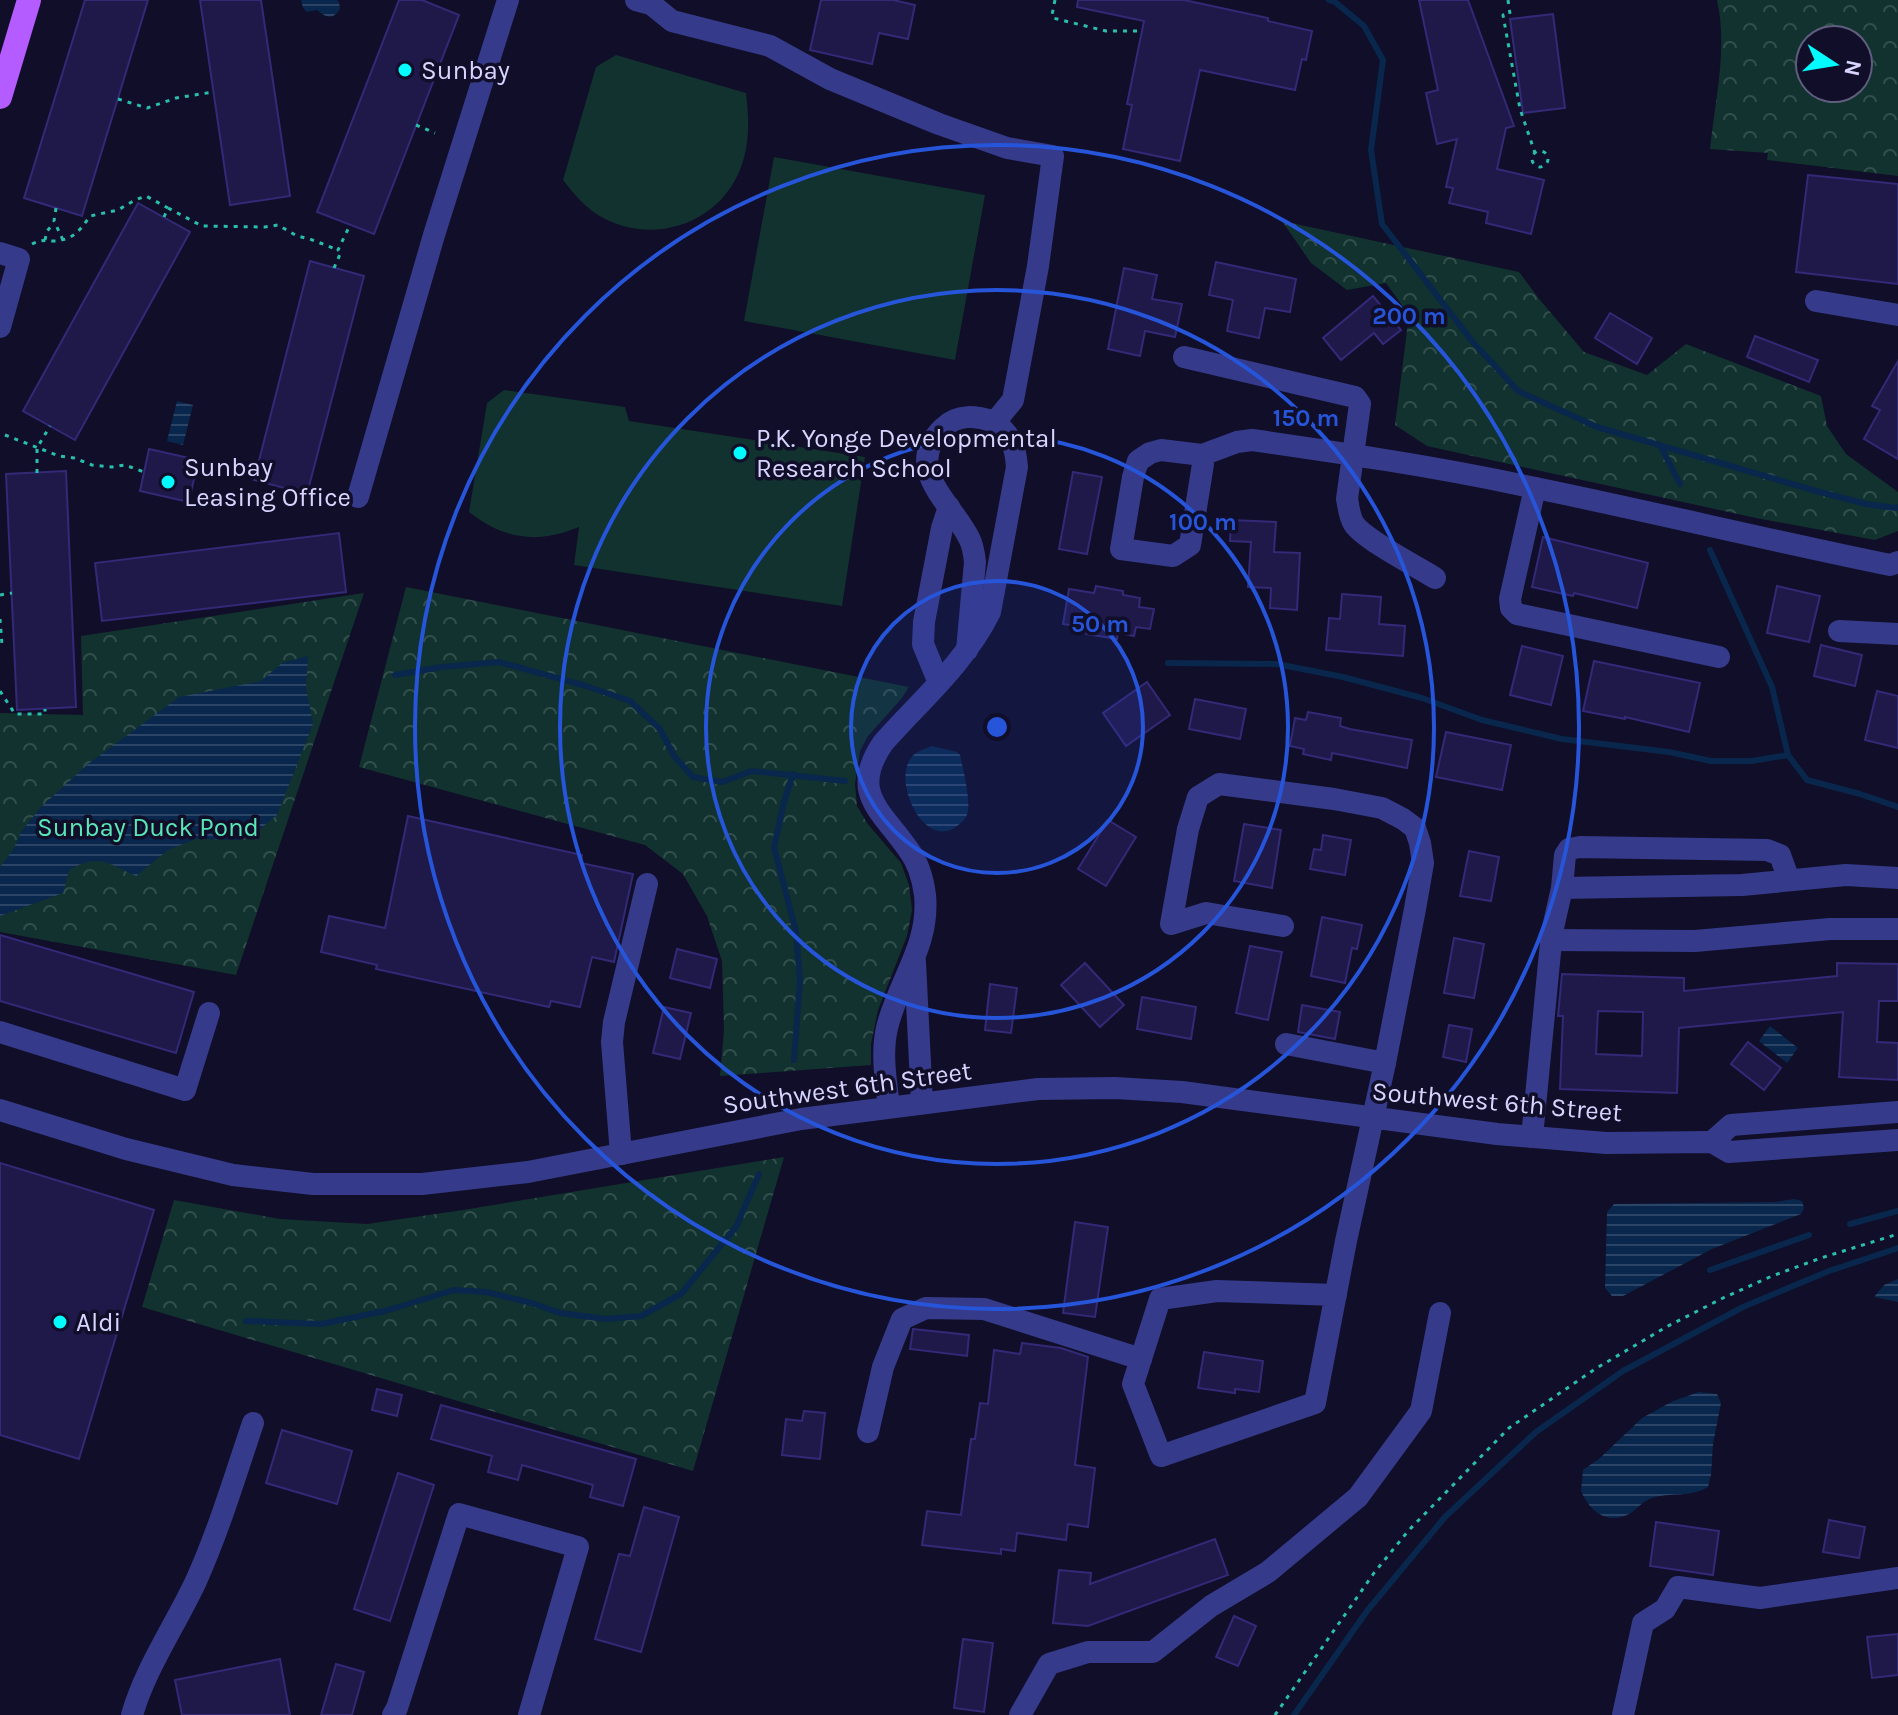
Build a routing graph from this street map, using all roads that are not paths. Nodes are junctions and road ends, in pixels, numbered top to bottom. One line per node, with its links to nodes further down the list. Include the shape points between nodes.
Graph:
1 (29, 0): 4 (main road)
2 (508, 0): 14 (street)
3 (636, 0): 10 (street, via 651,4 672,21 770,46 830,79 939,124 1007,148 1053,156 1013,400)
4 (0, 97)
5 (0, 253): 8 (street, via 19,259)
6 (1816, 301): 7 (street)
7 (1898, 315)
8 (0, 327)
9 (1184, 357): 11 (street, via 1355,397 1360,404)
10 (995, 422): 15 (street, via 977,416 959,419 935,437 929,475); 20 (street, via 1015,446 1017,467 990,612)
11 (1352, 454): 12 (street, via 1252,440); 13 (street); 17 (street, via 1347,499 1356,527)
12 (1202, 455): 12 (street, via 1190,545 1173,556 1121,549 1138,461 1161,450)
13 (1535, 488): 16 (street, via 1806,548 1890,565); 21 (street, via 1510,599 1517,614)
14 (358, 497)
15 (949, 507): 20 (street, via 968,536 975,562); 22 (street, via 924,622 923,644)
16 (1898, 562)
17 (1435, 578)
18 (1839, 631): 19 (street)
19 (1898, 634)
20 (967, 652): 22 (street)
21 (1719, 657)
22 (939, 683): 30 (street, via 883,743 868,780 876,808 909,850 922,879 925,912)
23 (1898, 878): 24 (street)
24 (1789, 880): 26 (street); 26 (street, via 1780,855 1767,850 1580,847 1565,855)
25 (647, 884): 43 (street, via 612,1042)
26 (1562, 888): 29 (street)
27 (1283, 926): 34 (street, via 1206,913 1171,924 1198,797 1219,784 1334,799 1382,808 1415,828 1423,863)
28 (1898, 929): 29 (street, via 1830,929 1695,941)
29 (1551, 940): 40 (street)
30 (915, 960): 35 (street); 36 (street, via 886,1030)
31 (209, 1013): 32 (street, via 185,1090)
32 (0, 1032)
33 (1286, 1044): 34 (street)
34 (1385, 1063): 39 (street)
35 (922, 1103): 36 (street, Southwest 6th Street); 39 (street, Southwest 6th Street, via 1038,1089 1115,1088 1182,1092)
36 (889, 1107): 43 (street, Southwest 6th Street)
37 (0, 1110): 43 (street, Southwest 6th Street, via 233,1175 313,1184 422,1184)
38 (1898, 1112): 42 (street, Southwest 6th Street, via 1731,1125)
39 (1373, 1119): 40 (street, Southwest 6th Street); 44 (street)
40 (1532, 1137): 42 (street, Southwest 6th Street)
41 (1898, 1140): 42 (street, Southwest 6th Street, via 1729,1152)
42 (1712, 1142)
43 (621, 1154)
44 (1336, 1295): 46 (street, via 1217,1291 1160,1299); 46 (street, via 1315,1403 1161,1456 1133,1384)
45 (1440, 1313): 53 (street, via 1421,1411 1358,1497 1268,1572 1211,1606 1153,1652 1088,1652 1049,1664)
46 (1141, 1359): 48 (street, via 984,1309 926,1308 902,1319 883,1367)
47 (253, 1423): 50 (street, via 197,1578 140,1688)
48 (868, 1432)
49 (1898, 1578): 54 (street, via 1760,1598 1678,1587 1665,1609 1643,1623)
50 (132, 1715)
51 (393, 1715): 52 (street, via 459,1514 578,1547)
52 (529, 1715)
53 (1020, 1715)
54 (1623, 1715)

